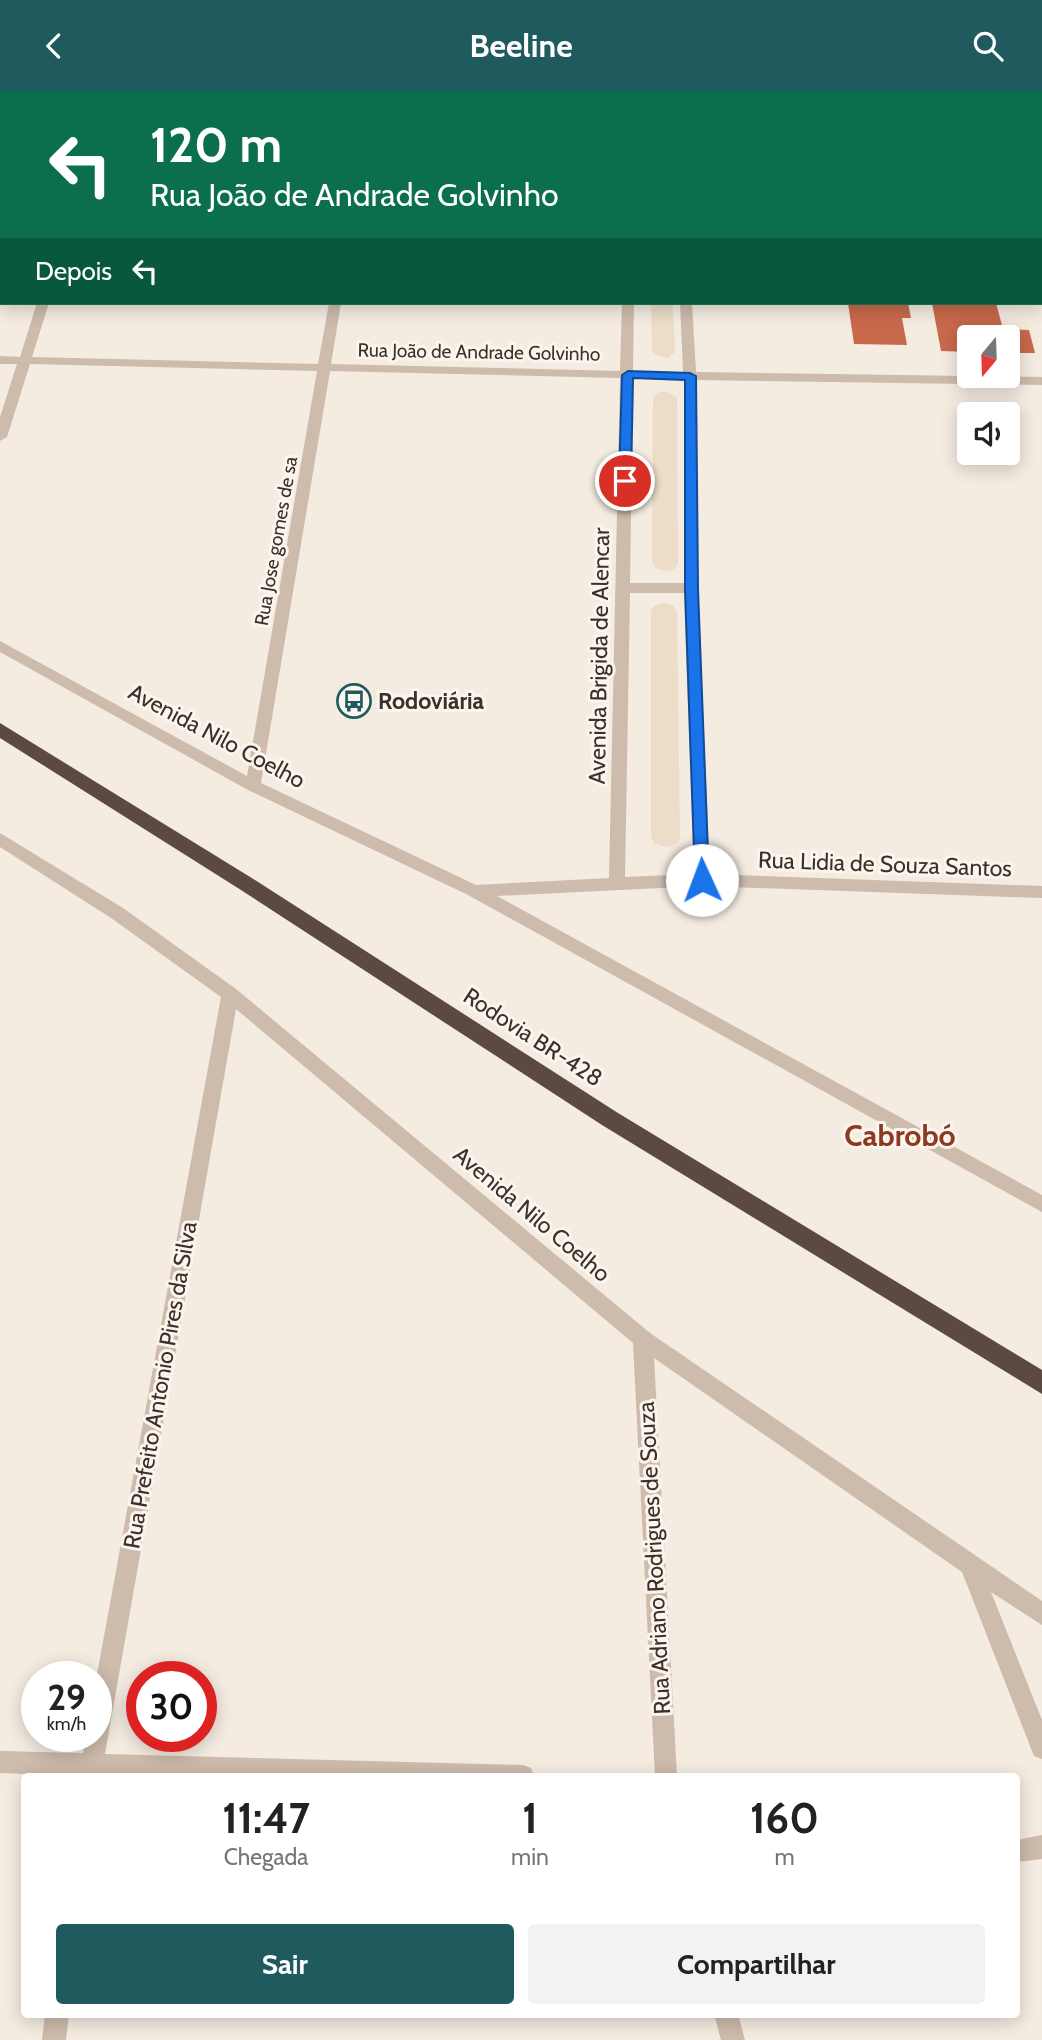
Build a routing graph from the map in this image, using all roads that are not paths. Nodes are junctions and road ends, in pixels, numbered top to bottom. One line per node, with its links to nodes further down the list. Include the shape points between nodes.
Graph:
1 (42, 305): 6 (street)
2 (335, 305): 7 (street, Rua Jose gomes de sa)
3 (628, 305): 8 (street, Avenida Brigida de Alencar)
4 (686, 305): 9 (street)
5 (0, 360): 6 (street, Rua João de Andrade Golvinho)
6 (25, 360): 7 (street, Rua João de Andrade Golvinho); 11 (street)
7 (325, 368): 8 (street, Rua João de Andrade Golvinho); 16 (street, Rua Jose gomes de sa)
8 (628, 375): 9 (street, Rua João de Andrade Golvinho); 12 (street, Avenida Brigida de Alencar)
9 (690, 376): 10 (street, Rua João de Andrade Golvinho); 13 (street)
10 (1042, 381)
11 (0, 437)
12 (622, 588): 13 (street); 19 (street, Avenida Brigida de Alencar)
13 (691, 589): 18 (street)
14 (0, 646): 16 (street, Avenida Nilo Coelho)
15 (0, 729): 25 (highway, Rodovia BR-428, via 610,1119)
16 (253, 786): 20 (street, Avenida Nilo Coelho)
17 (0, 839): 22 (street, Avenida Nilo Coelho, via 117,913)
18 (702, 880): 19 (street, Rua Lidia de Souza Santos); 21 (street, Rua Lidia de Souza Santos)
19 (617, 884): 20 (street, Rua Lidia de Souza Santos)
20 (474, 891): 23 (street, Avenida Nilo Coelho)
21 (1042, 892)
22 (230, 994): 24 (street, Avenida Nilo Coelho); 30 (street, Rua Prefeito Antonio Pires da Silva)
23 (1042, 1203)
24 (643, 1339): 26 (street, Avenida Nilo Coelho); 32 (street, Rua Adriano Rodrigues de Souza)
25 (1042, 1383)
26 (970, 1564): 27 (street, Avenida Nilo Coelho); 28 (street)
27 (1042, 1614)
28 (1042, 1748)
29 (0, 1762): 30 (street)
30 (91, 1770): 31 (street)
31 (307, 1773)
32 (666, 1773)
33 (1042, 1847): 34 (street)
34 (1020, 1851)
35 (57, 2018): 37 (street)
36 (727, 2018): 38 (street)
37 (54, 2040)
38 (733, 2040)

